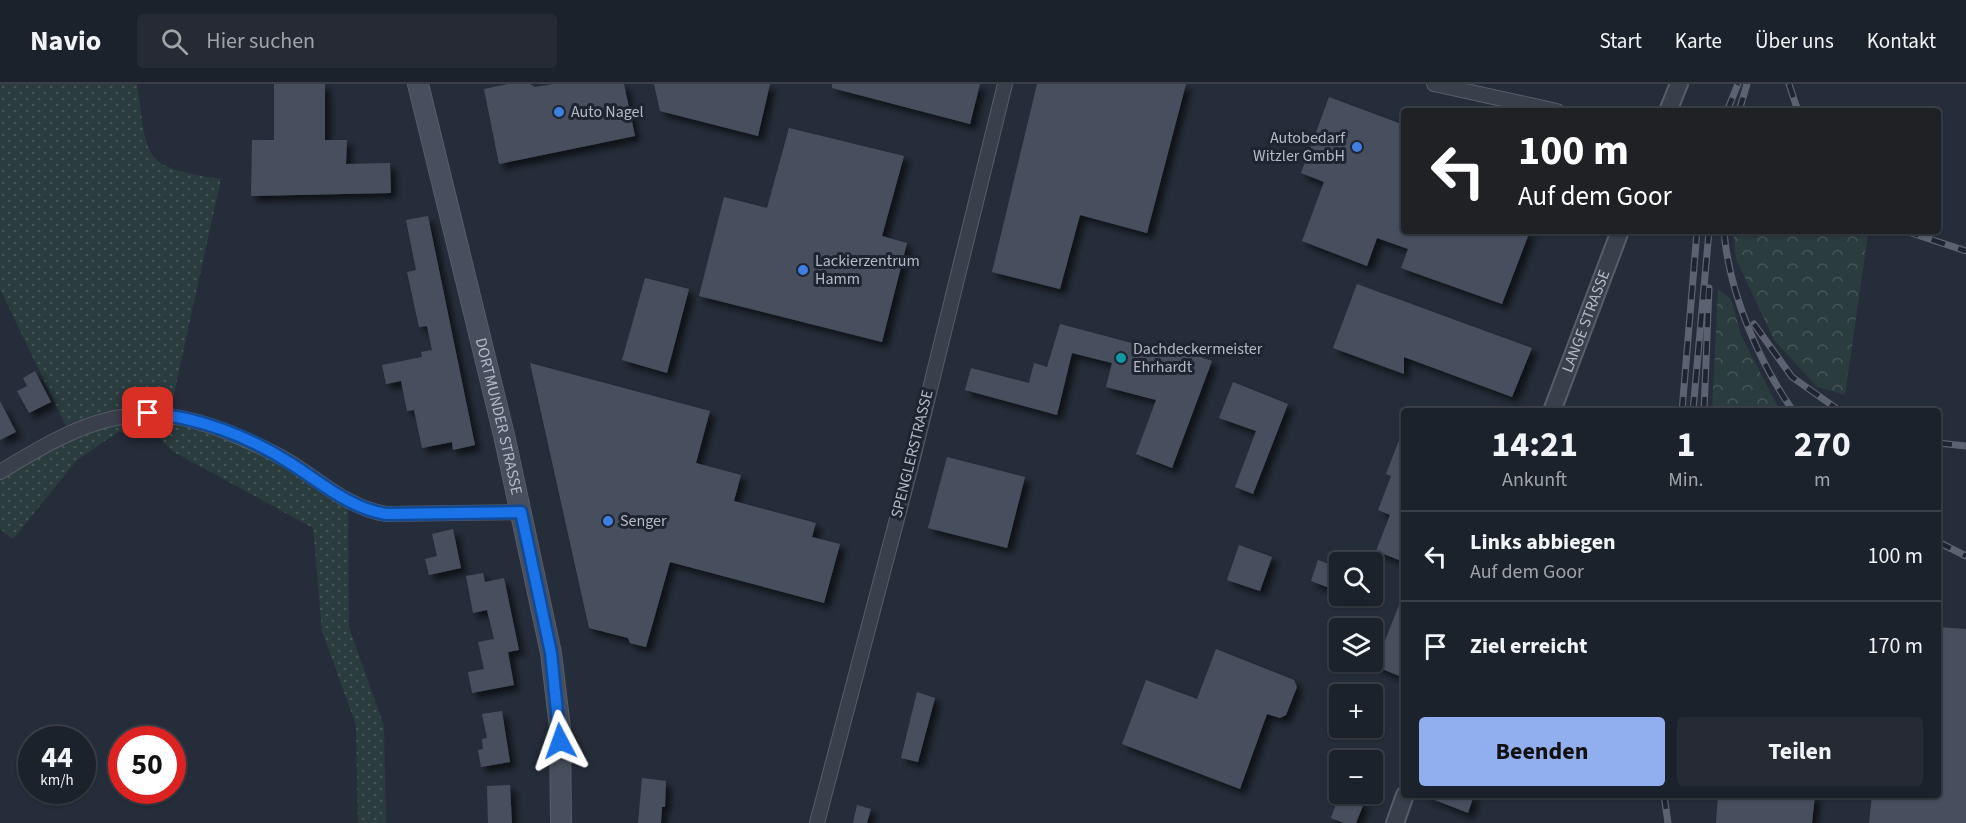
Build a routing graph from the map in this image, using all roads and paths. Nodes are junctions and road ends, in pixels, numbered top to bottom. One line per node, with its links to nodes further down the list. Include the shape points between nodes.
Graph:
1 (418, 84): 10 (main road, DORTMUNDER STRASSE)
2 (1005, 84): 13 (street, SPENGLERSTRASSE, via 913,458)
3 (1434, 84): 5 (street)
4 (1678, 84): 6 (street)
5 (1543, 108)
6 (1669, 108)
7 (1619, 234): 8 (street, LANGE STRASSE)
8 (1552, 408)
9 (0, 472): 10 (street, via 40,447 99,421 126,414 169,415 210,425 263,447 365,511)
10 (521, 512): 12 (main road, DORTMUNDER STRASSE, via 551,653 560,728)
11 (1404, 798): 14 (street)
12 (561, 823)
13 (817, 823)
14 (1395, 823)

